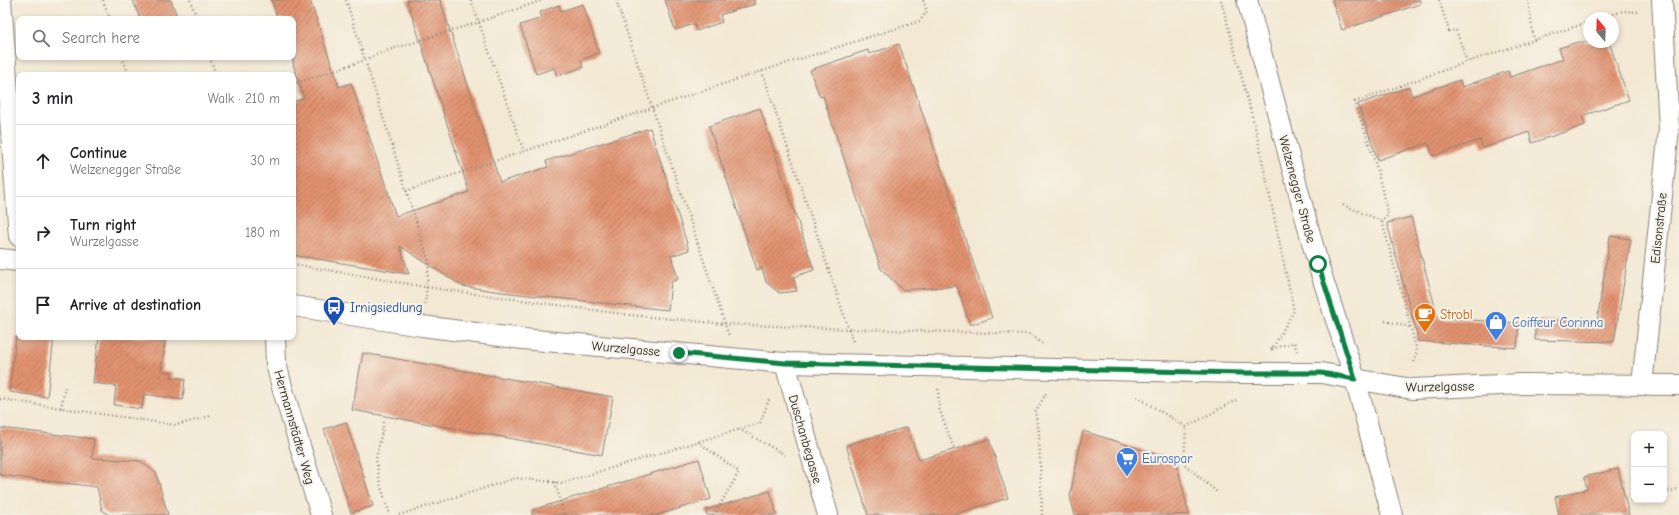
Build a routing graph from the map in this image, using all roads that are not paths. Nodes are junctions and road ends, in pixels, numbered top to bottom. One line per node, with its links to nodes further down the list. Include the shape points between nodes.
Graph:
1 (2, 0): 5 (street)
2 (1247, 0): 11 (street, Welzenegger Straße, via 1318,264)
3 (1662, 7): 4 (street, Edisonstraße)
4 (1674, 130): 12 (street, Edisonstraße)
5 (16, 194)
6 (0, 259): 7 (street)
7 (16, 262)
8 (296, 306): 10 (street, Wurzelgasse, via 523,339)
9 (275, 340): 14 (street, Hermannstädter Weg, via 276,363 282,387)
10 (785, 363): 11 (street, Wurzelgasse, via 1321,373); 15 (street, Duschanbegasse)
11 (1355, 379): 12 (street, Wurzelgasse, via 1412,389 1521,384); 16 (street, Welzenegger Straße)
12 (1642, 385): 13 (street, Wurzelgasse)
13 (1679, 385)
14 (320, 515)
15 (828, 515)
16 (1392, 515)

